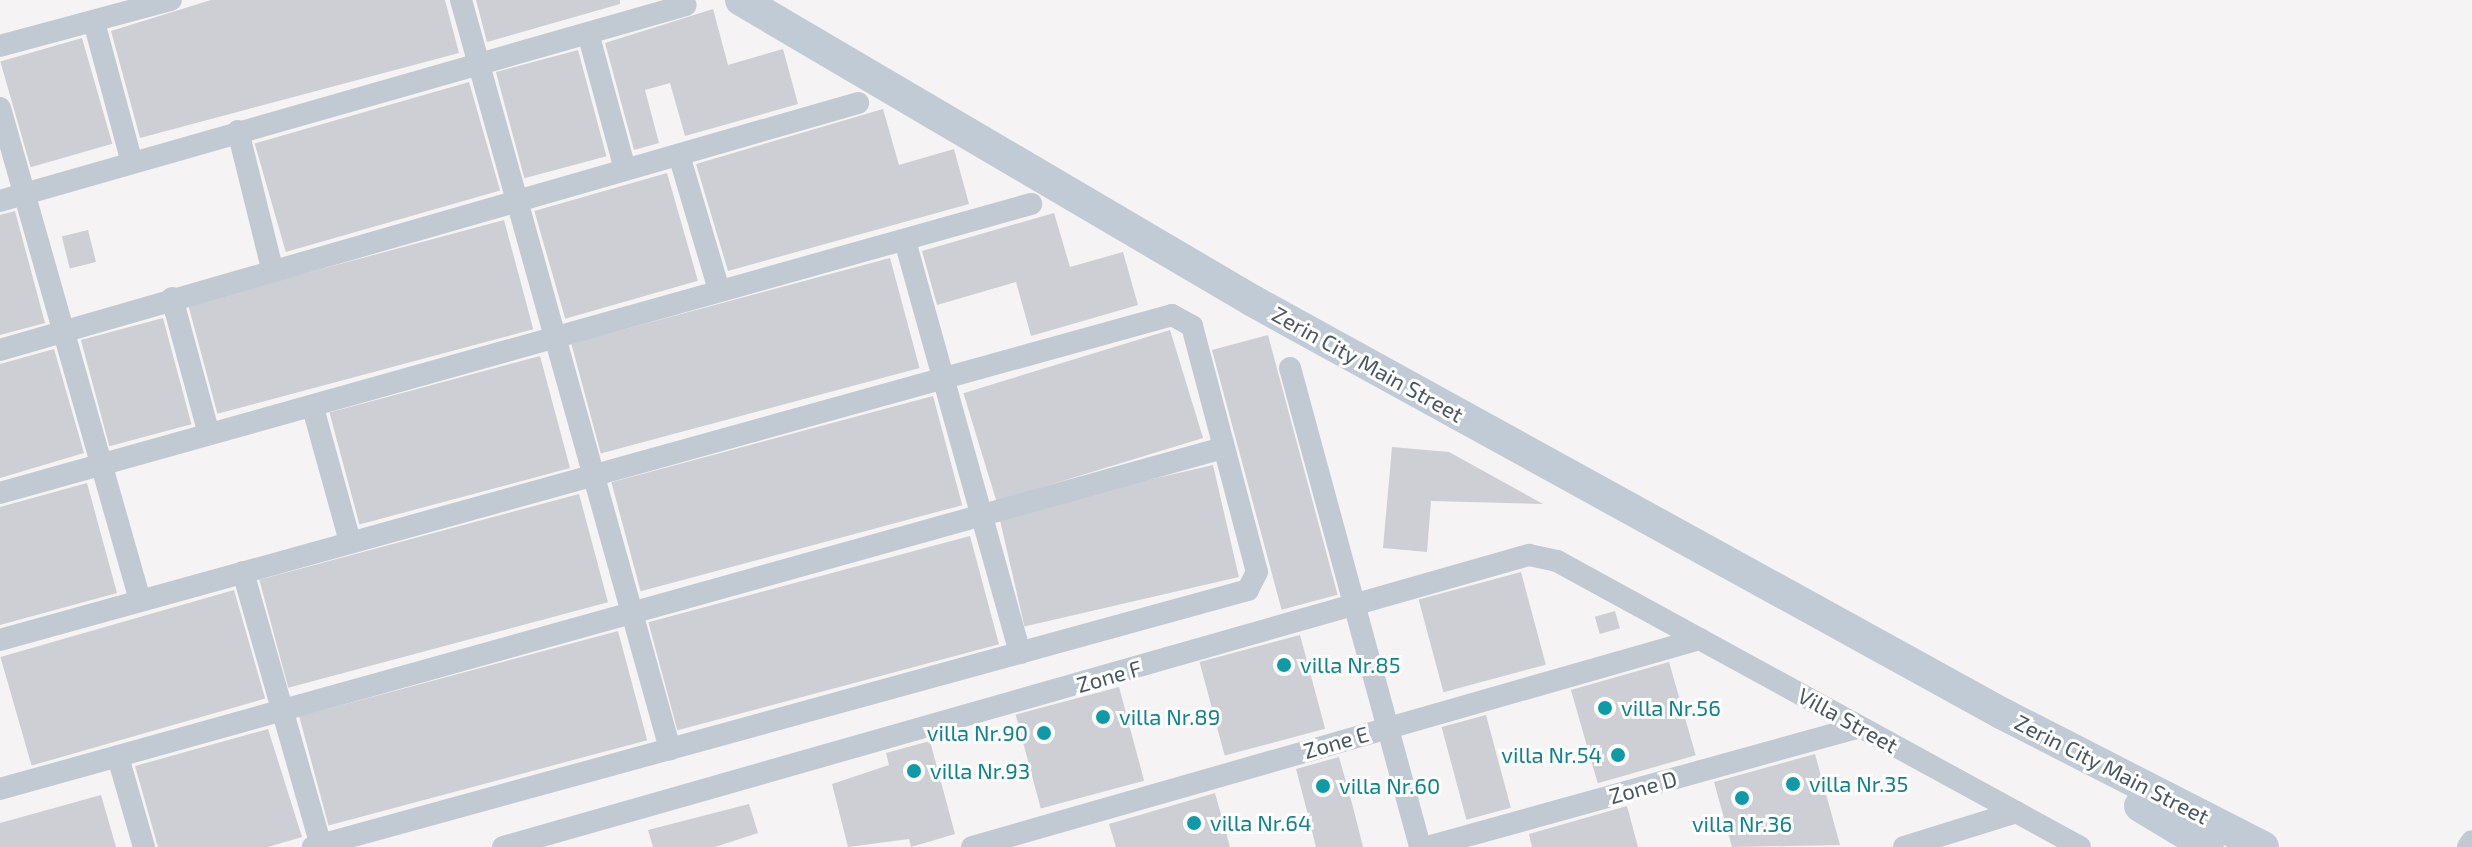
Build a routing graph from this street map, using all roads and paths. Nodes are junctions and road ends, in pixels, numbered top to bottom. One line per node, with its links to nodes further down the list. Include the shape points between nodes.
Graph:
1 (171, 0): 5 (street)
2 (461, 0): 8 (street)
3 (741, 0): 43 (street, Zerin City Main Street, via 1253,301)
4 (686, 5): 6 (street)
5 (94, 22): 7 (street); 13 (street)
6 (588, 33): 8 (street); 14 (street)
7 (0, 46)
8 (479, 64): 11 (street); 16 (street)
9 (858, 103): 12 (street)
10 (0, 108): 15 (street)
11 (238, 131): 13 (street); 19 (street)
12 (679, 155): 14 (street); 20 (street)
13 (131, 159): 15 (street)
14 (625, 169): 16 (street)
15 (10, 198): 22 (street)
16 (518, 199): 19 (street); 23 (street)
17 (1031, 204): 18 (street)
18 (905, 241): 20 (street); 26 (street)
19 (272, 268): 21 (street)
20 (719, 290): 23 (street)
21 (172, 298): 22 (street); 28 (street)
22 (59, 333): 24 (street); 30 (street)
23 (556, 336): 27 (street); 31 (street)
24 (0, 350)
25 (1290, 368): 37 (street)
26 (941, 379): 29 (street, via 1182,315 1194,332); 31 (street); 33 (street)
27 (313, 408): 28 (street); 34 (street)
28 (209, 434): 30 (street)
29 (1223, 448): 33 (street); 41 (street, via 1255,583)
30 (99, 469): 32 (street); 36 (street)
31 (595, 474): 34 (street); 38 (street)
32 (0, 493)
33 (980, 516): 38 (street); 41 (street)
34 (350, 541): 35 (street)
35 (243, 572): 36 (street); 42 (street)
36 (140, 600): 40 (street)
37 (1357, 606): 39 (street, Zone F, via 1538,555); 44 (street); 53 (street, Zone F)
38 (633, 611): 42 (street); 46 (street)
39 (1700, 639): 44 (street, Zone E); 45 (street, Villa Street)
40 (0, 640)
41 (1020, 653): 46 (street)
42 (280, 709): 47 (street); 51 (street)
43 (2003, 714): 59 (street, Zerin City Main Street, via 2040,751); 60 (street, Zerin City Main Street)
44 (1391, 726): 54 (street, Zone E); 55 (street)
45 (1859, 727): 49 (street, Villa Street); 56 (street, Zone D)
46 (670, 749): 51 (street)
47 (118, 757): 48 (street); 52 (street)
48 (0, 789)
49 (2017, 812): 57 (street); 58 (street, Villa Street)
50 (2472, 841): 61 (street)
51 (317, 846)
52 (144, 847)
53 (503, 847)
54 (972, 847)
55 (1420, 847)
56 (1427, 847)
57 (1904, 847)
58 (2080, 847)
59 (2208, 847)
60 (2263, 847)
61 (2468, 847)

